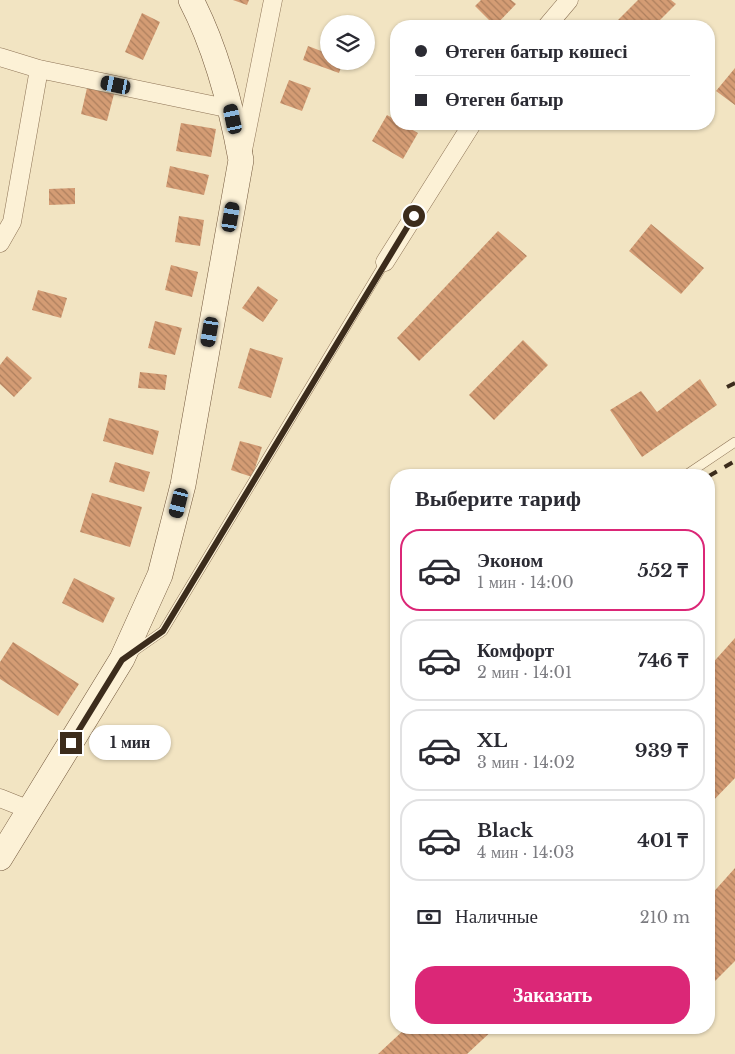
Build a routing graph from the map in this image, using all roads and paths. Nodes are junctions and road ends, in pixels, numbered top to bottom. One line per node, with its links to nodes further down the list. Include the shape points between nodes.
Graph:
1 (191, 0): 7 (street, via 218,66)
2 (273, 0): 9 (street)
3 (569, 0): 4 (street)
4 (552, 20)
5 (0, 57): 6 (street)
6 (39, 69): 7 (street); 10 (street, via 12,222)
7 (231, 109): 9 (street)
8 (468, 130): 11 (street)
9 (241, 160): 14 (street, via 183,485 160,574)
10 (0, 243)
11 (385, 262): 14 (lane, via 163,631)
12 (735, 442): 13 (lane)
13 (695, 469)
14 (122, 660): 16 (street)
15 (0, 798): 16 (street)
16 (30, 810): 17 (street)
17 (0, 858)

